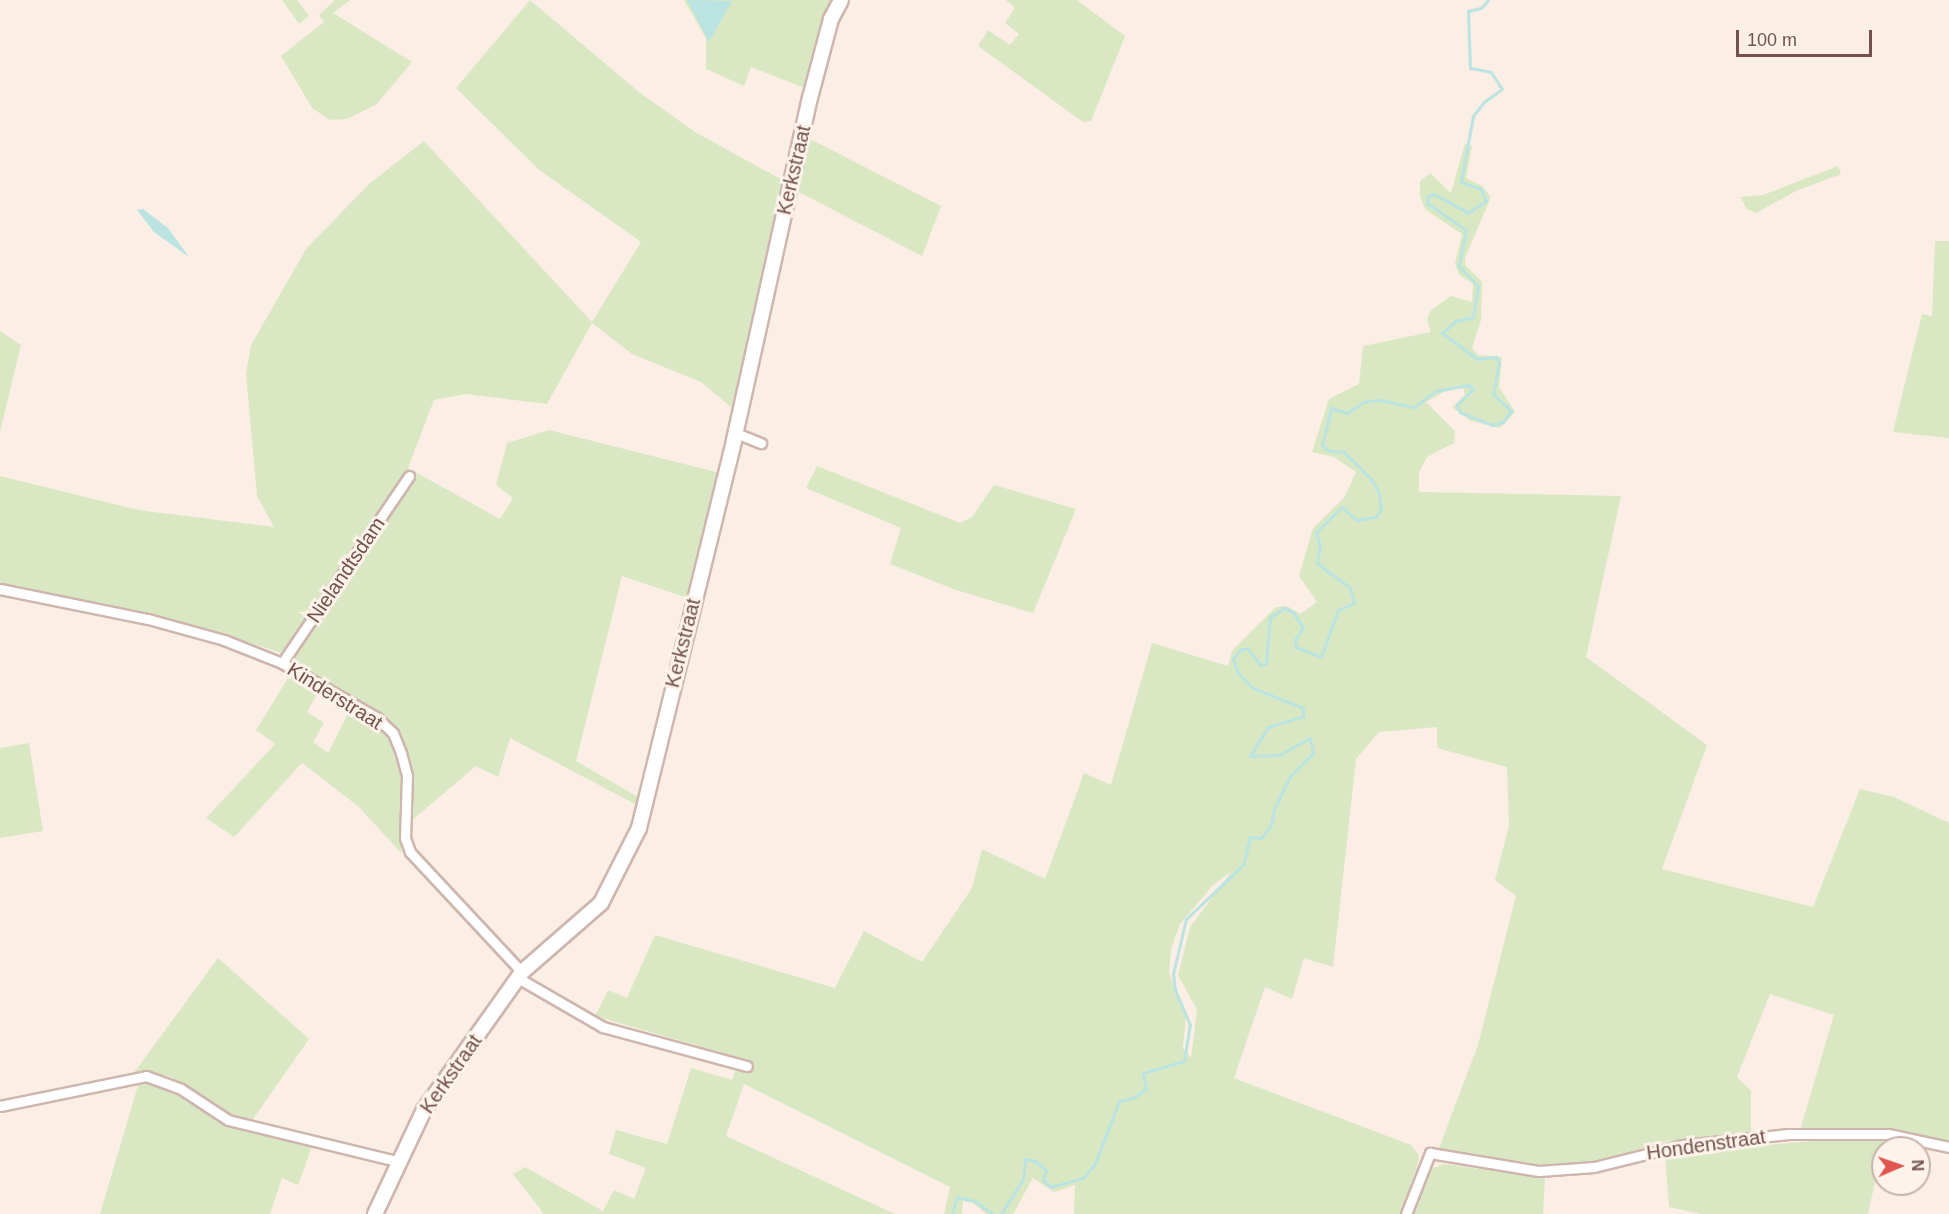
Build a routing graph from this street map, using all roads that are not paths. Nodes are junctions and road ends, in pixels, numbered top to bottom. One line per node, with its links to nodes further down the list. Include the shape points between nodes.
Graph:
1 (841, 0): 2 (street, Kerkstraat, via 831,20 810,98)
2 (736, 433): 3 (street); 7 (street, Kerkstraat, via 639,828 601,903)
3 (761, 443)
4 (409, 476): 6 (street, Nielandtsdam)
5 (0, 589): 6 (street, Kinderstraat, via 147,618 224,640)
6 (282, 663): 7 (street, Kinderstraat, via 376,717 393,733 407,776 405,838 410,852)
7 (520, 975): 8 (street, Kinderstraat, via 603,1027); 11 (street, Kerkstraat, via 424,1110)
8 (747, 1066)
9 (0, 1106): 11 (street, via 146,1076 181,1089 228,1120)
10 (1949, 1147): 13 (street, Hondenstraat, via 1888,1134 1788,1134 1683,1145 1584,1168 1539,1171 1430,1153)
11 (400, 1162): 12 (street, Kerkstraat)
12 (375, 1214)
13 (1406, 1214)

